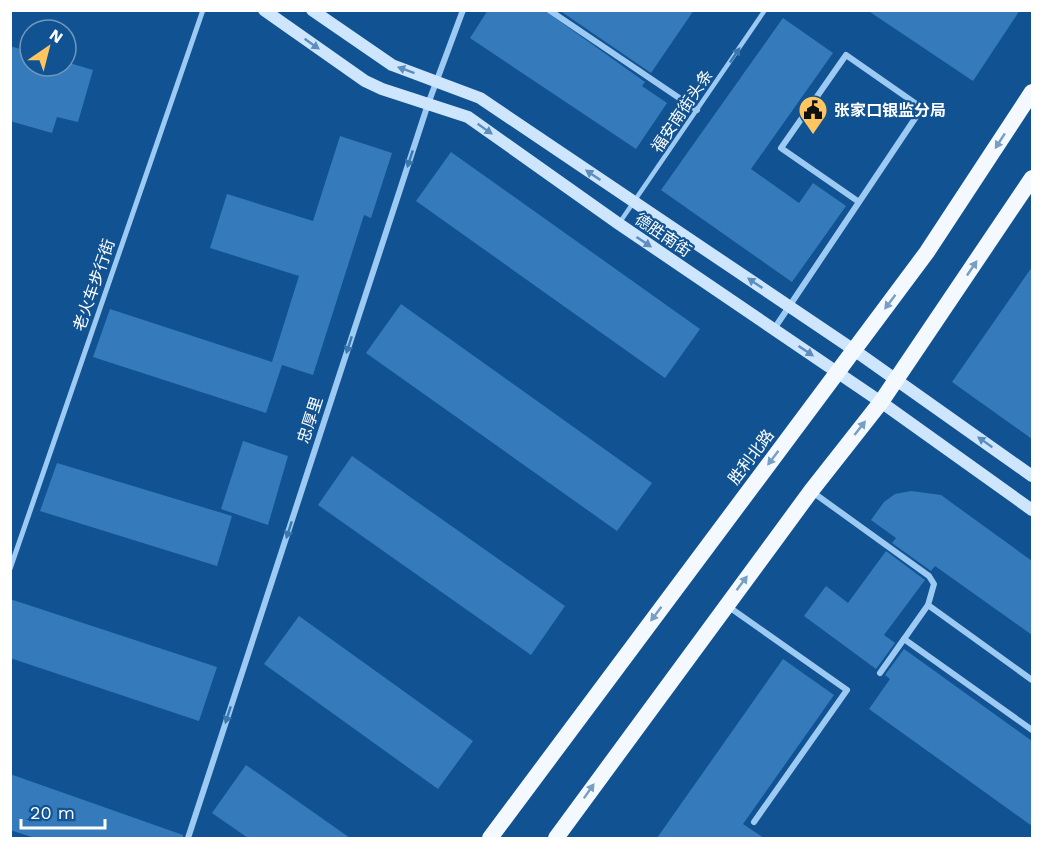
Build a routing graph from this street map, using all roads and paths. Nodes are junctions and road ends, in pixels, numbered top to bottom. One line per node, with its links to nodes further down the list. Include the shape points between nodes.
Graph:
1 (203, 10): 24 (street, 老火车步行街)
2 (264, 10): 9 (main road, 德胜南街, one-way to 9, via 365,81)
3 (312, 10): 7 (main road, 德胜南街, one-way to 3, via 392,65)
4 (463, 10): 7 (street, 忠厚里)
5 (549, 10): 10 (street)
6 (765, 10): 10 (lane, 福安南街头条, one-way to 6)
7 (436, 81): 9 (street, 忠厚里); 12 (main road, 德胜南街, one-way to 7, via 480,98)
8 (1032, 92): 17 (highway, 胜利北路, one-way to 17, via 927,252)
9 (428, 104): 14 (main road, 德胜南街, one-way to 14, via 468,117); 32 (street, 忠厚里, one-way to 32)
10 (697, 111): 12 (lane, 福安南街头条)
11 (1032, 178): 19 (highway, one-way to 11)
12 (634, 202): 14 (lane, 福安南街头条); 15 (main road, 德胜南街, one-way to 12)
13 (859, 202): 13 (street, via 922,108 846,55 781,148); 15 (street)
14 (619, 224): 16 (main road, 德胜南街, one-way to 16)
15 (789, 306): 16 (street); 17 (main road, 德胜南街)
16 (773, 329): 18 (main road, 德胜南街, one-way to 18)
17 (854, 350): 18 (highway, 胜利北路); 19 (main road, 德胜南街)
18 (837, 372): 20 (main road, 德胜南街); 33 (highway, 胜利北路, one-way to 33)
19 (896, 379): 20 (highway); 21 (main road, 德胜南街, one-way to 19)
20 (881, 402): 22 (highway, one-way to 20); 23 (main road, 德胜南街)
21 (1032, 476)
22 (810, 491): 25 (highway, one-way to 22); 26 (street, via 929,576 934,584)
23 (1032, 510)
24 (10, 569)
25 (726, 605): 31 (street, via 847,690); 34 (highway, one-way to 25)
26 (928, 605): 27 (street); 29 (street)
27 (904, 639): 28 (street); 30 (street)
28 (880, 673)
29 (1032, 680)
30 (1032, 730)
31 (754, 822)
32 (188, 838)
33 (490, 838)
34 (556, 838)

